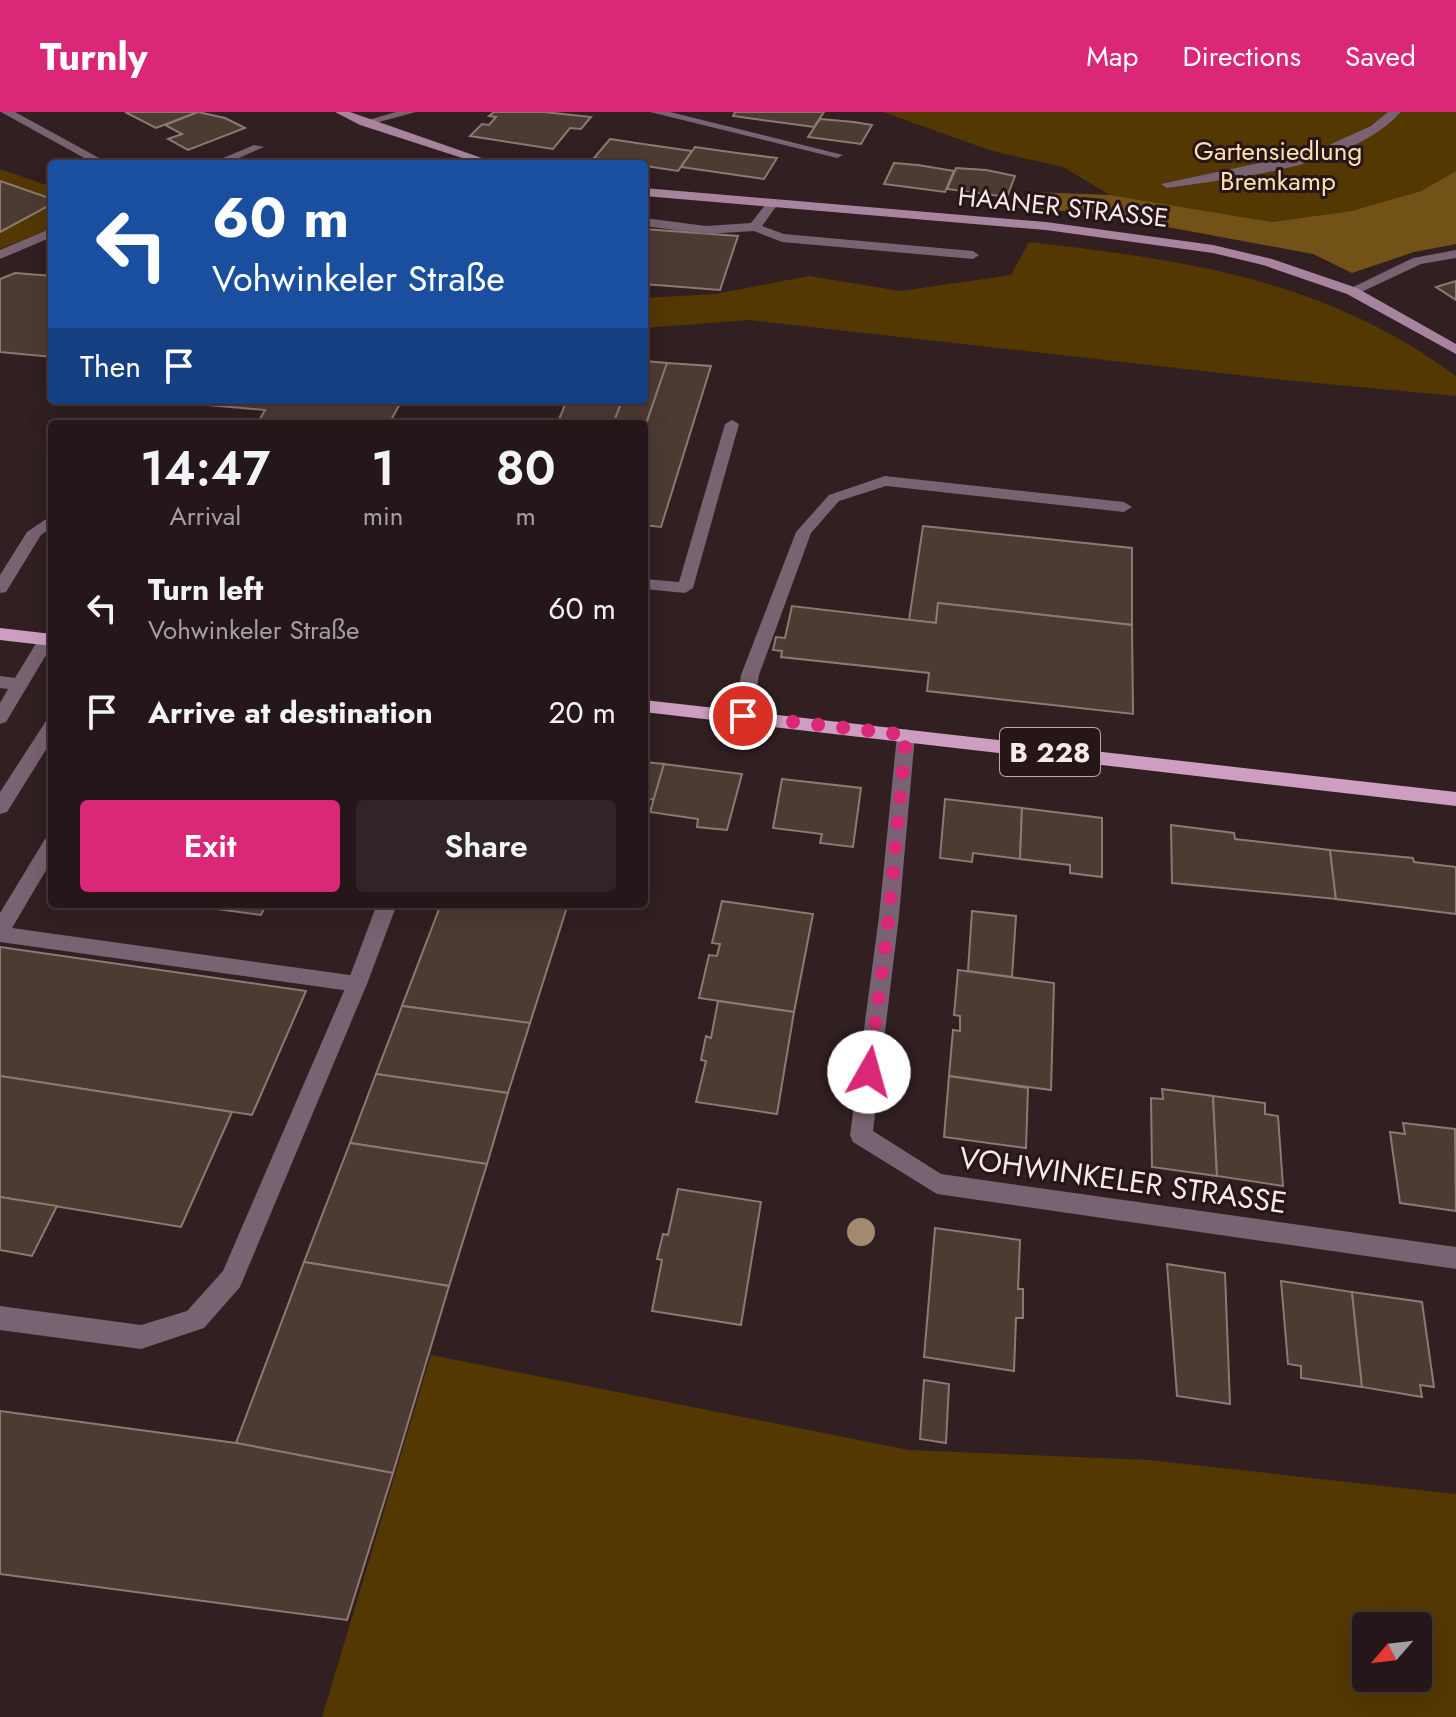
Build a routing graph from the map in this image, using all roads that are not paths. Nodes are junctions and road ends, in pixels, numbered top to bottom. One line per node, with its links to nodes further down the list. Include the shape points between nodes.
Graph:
1 (7, 112): 9 (street)
2 (341, 112): 6 (main road)
3 (410, 112): 6 (street)
4 (656, 112): 8 (street)
5 (1395, 112): 12 (street, via 1381,128 1332,150)
6 (364, 123): 11 (main road)
7 (258, 147): 10 (street)
8 (837, 155)
9 (97, 160)
10 (225, 160)
11 (480, 160)
12 (1167, 184)
13 (648, 192): 14 (main road, HAANER STRASSE)
14 (772, 204): 16 (street); 21 (main road, HAANER STRASSE, via 1149,239 1267,262)
15 (648, 223): 16 (street, via 706,230)
16 (755, 227): 20 (street, via 782,238)
17 (48, 234): 19 (street)
18 (1456, 254): 21 (street, via 1418,261)
19 (0, 255)
20 (973, 255)
21 (1352, 291): 22 (main road, HAANER STRASSE)
22 (1456, 350)
23 (732, 424): 26 (street, via 685,588)
24 (1124, 507): 35 (street, via 885,481 834,498 804,532 750,675)
25 (48, 523): 27 (street, via 35,532)
26 (648, 584)
27 (0, 588)
28 (0, 634): 29 (main road)
29 (48, 640)
30 (48, 642): 32 (street)
31 (0, 682): 32 (street)
32 (20, 685): 34 (street)
33 (648, 706): 35 (main road, B 228)
34 (3, 708)
35 (743, 716): 37 (main road, B 228)
36 (48, 731): 39 (street)
37 (906, 735): 38 (main road, B 228); 44 (street, VOHWINKELER STRASSE, via 861,1135 937,1184)
38 (1456, 799)
39 (0, 807)
40 (48, 851): 42 (street)
41 (386, 908): 43 (street)
42 (0, 932): 43 (street)
43 (357, 984): 45 (street, via 232,1279 195,1320 141,1337)
44 (1456, 1258)
45 (0, 1318)

